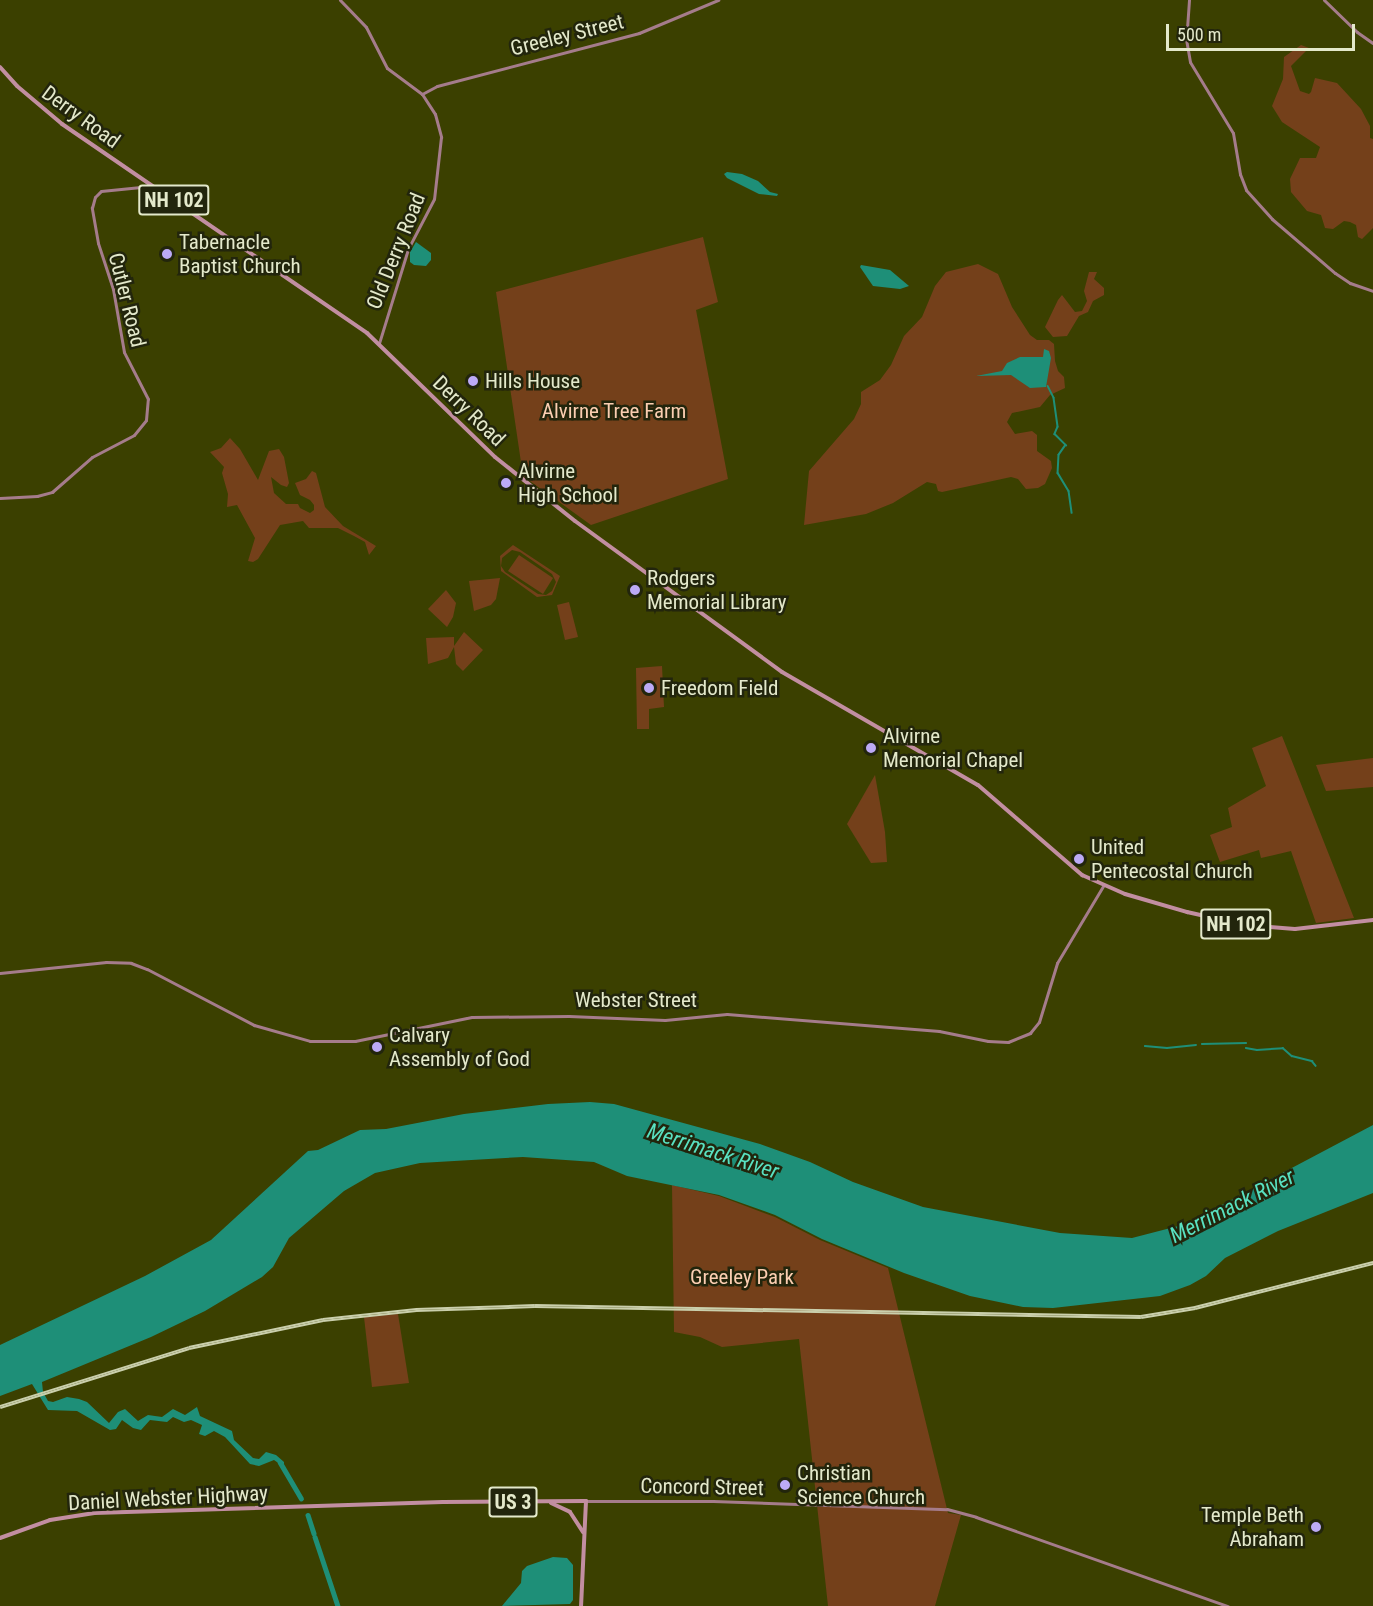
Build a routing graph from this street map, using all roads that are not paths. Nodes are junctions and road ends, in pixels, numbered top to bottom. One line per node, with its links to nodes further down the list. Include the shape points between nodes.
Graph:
1 (340, 0): 7 (main road, Old Derry Road, via 366,27 387,68)
2 (718, 0): 7 (main road, Greeley Street, via 644,31 437,86)
3 (1189, 0): 11 (main road, via 1186,39 1190,62 1233,133 1246,190 1272,219 1335,273)
4 (1324, 0): 5 (main road)
5 (1373, 43)
6 (0, 67): 8 (main road, Derry Road / NH 102, via 45,111)
7 (422, 94): 12 (main road, Old Derry Road, via 441,131 437,184 432,204 404,258)
8 (141, 178): 9 (main road, Derry Road / NH 102); 10 (main road)
9 (153, 185): 10 (main road, Cutler Road); 13 (main road, Derry Road / NH 102)
10 (136, 187): 15 (main road, Cutler Road, via 99,192 92,216 113,289 125,356 148,399 146,420 134,435 92,457 52,492)
11 (1373, 291)
12 (381, 335): 13 (main road); 14 (main road, Old Derry Road)
13 (373, 338): 14 (main road, Derry Road / NH 102)
14 (379, 343): 16 (main road, Derry Road / NH 102, via 495,457 578,523 782,672 966,777 1062,859)
15 (0, 498)
16 (1103, 886): 17 (main road, NH 102, via 1205,917 1264,928 1313,928); 18 (main road, Webster Street, via 1061,954 1042,1016 1030,1033 1018,1040 997,1042 939,1031 727,1014 665,1020 463,1018 355,1041 326,1042 296,1039 244,1021 131,963)
17 (1373, 920)
18 (0, 973)
19 (586, 1501): 20 (main road, Concord Street / US 3); 22 (main road); 25 (main road, Concord Street, via 947,1509)
20 (547, 1502): 21 (main road, Concord Street / US 3); 22 (main road, via 570,1512)
21 (304, 1506): 23 (main road, Daniel Webster Highway / US 3, via 88,1514 50,1521)
22 (584, 1537): 24 (main road)
23 (0, 1538)
24 (581, 1606)
25 (1228, 1606)

